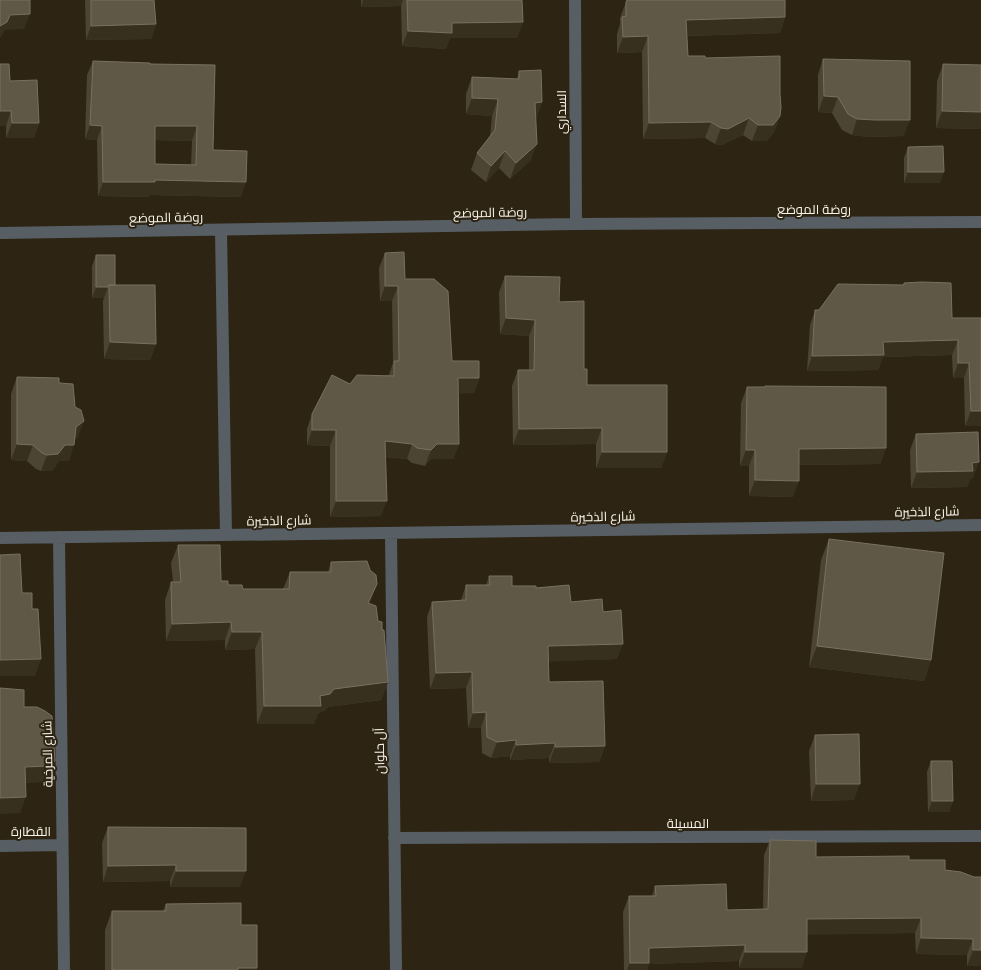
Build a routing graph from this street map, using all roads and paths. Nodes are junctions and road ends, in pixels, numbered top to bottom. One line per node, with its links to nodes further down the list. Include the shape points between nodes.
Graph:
1 (575, 0): 3 (street, السداري)
2 (981, 222): 3 (street, روضة الموضع)
3 (576, 224): 4 (street, روضة الموضع)
4 (221, 230): 5 (street, روضة الموضع); 8 (street)
5 (0, 233)
6 (981, 525): 7 (street, شارع الذخيرة)
7 (392, 533): 8 (street, شارع الذخيرة); 12 (street, آل حلوان)
8 (226, 535): 9 (street, شارع الذخيرة)
9 (59, 537): 10 (street, شارع الذخيرة); 13 (street, شارع المرخية)
10 (0, 538)
11 (981, 836): 12 (street, المسيلة)
12 (394, 838): 16 (street, آل حلوان)
13 (62, 845): 14 (street, القطارة); 15 (street, شارع المرخية)
14 (0, 846)
15 (64, 970)
16 (396, 970)

